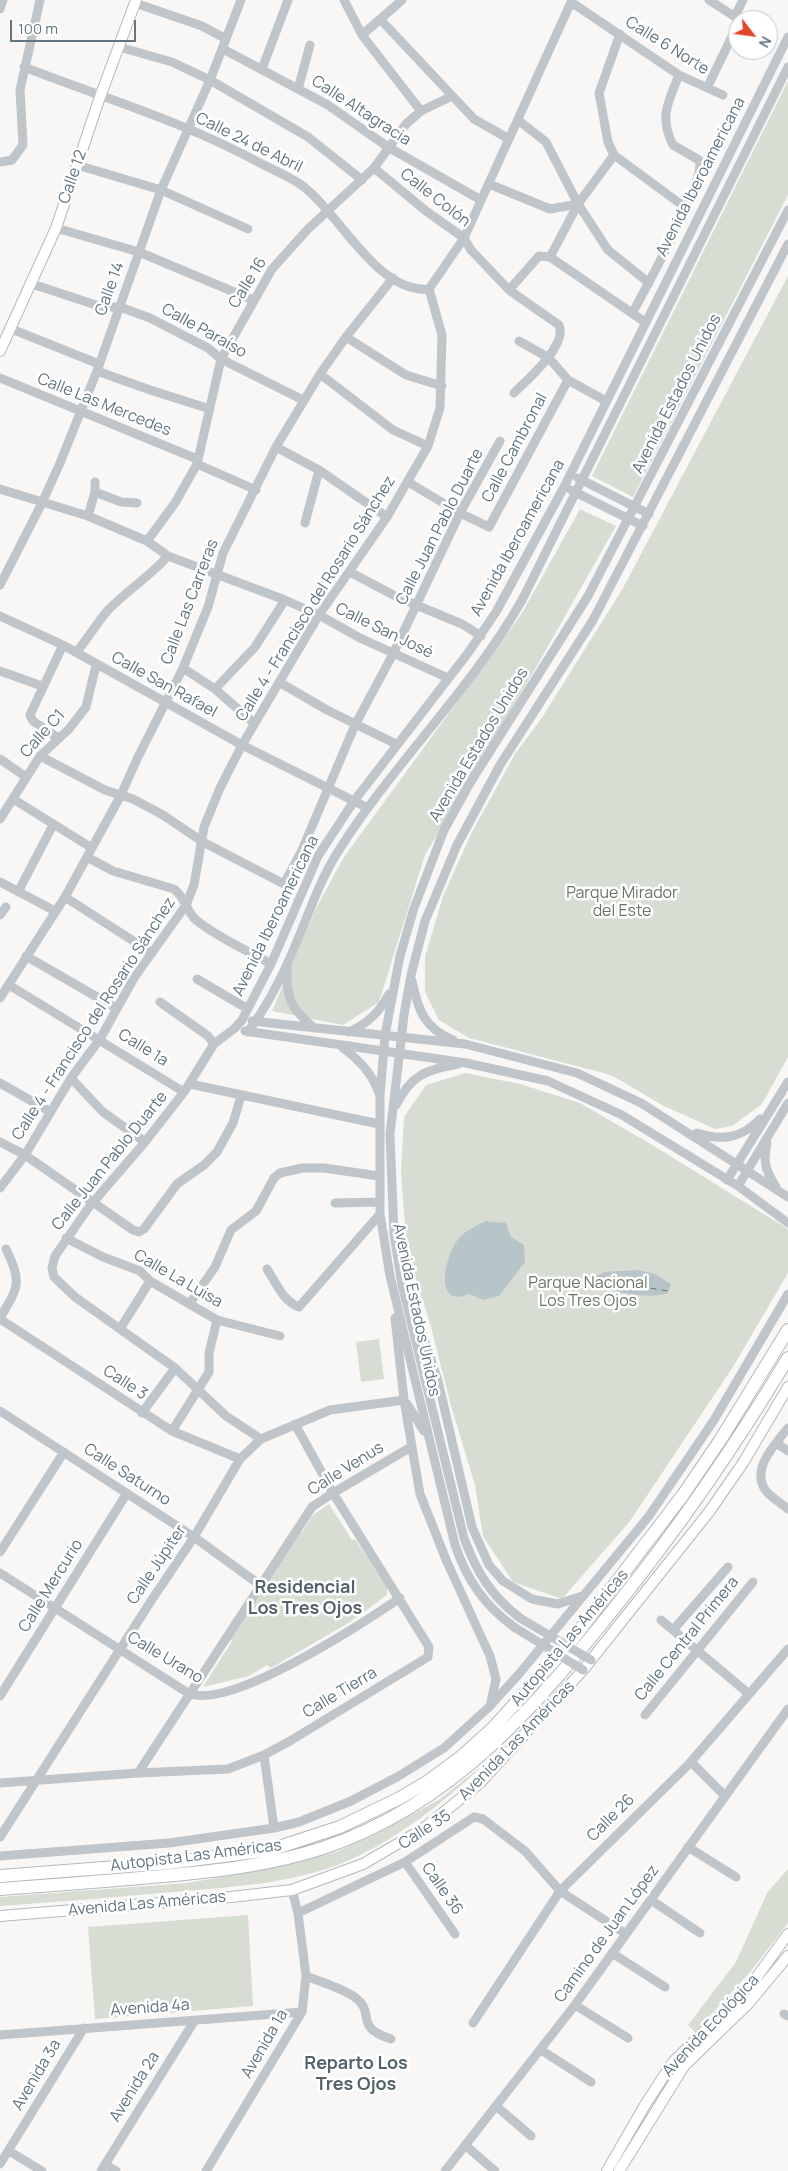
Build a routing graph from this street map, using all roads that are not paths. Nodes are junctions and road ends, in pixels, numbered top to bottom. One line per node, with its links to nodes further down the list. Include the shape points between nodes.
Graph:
1 (3, 0): 10 (street)
2 (40, 0): 21 (street)
3 (241, 0): 16 (street, Calle 14)
4 (288, 0): 23 (street)
5 (344, 0): 14 (street)
6 (402, 0): 12 (street)
7 (709, 0): 11 (street)
8 (572, 1): 13 (street, Calle 6 Norte); 32 (street)
9 (136, 2): 16 (street, via 202,26); 19 (main road, Calle 12)
10 (0, 9)
11 (728, 13)
12 (381, 20): 14 (street); 30 (street)
13 (620, 34): 24 (street, Calle 6 Norte); 36 (street, via 600,93 608,142)
14 (362, 35): 31 (street)
15 (788, 37): 62 (street, Avenida Iberoamericana)
16 (226, 39): 20 (street, Calle 14)
17 (728, 42): 27 (street)
18 (310, 45): 26 (street)
19 (119, 47): 25 (street, via 172,62); 29 (main road, Calle 12)
20 (223, 49): 23 (street, Calle Altagracia); 25 (street, Calle 14)
21 (24, 67): 29 (street, Calle 24 de Abril); 37 (street, via 20,90 23,145 12,160)
22 (788, 67): 85 (street, Avenida Iberoamericana)
23 (262, 69): 26 (street, Calle Altagracia)
24 (679, 74): 27 (street, Calle 6 Norte); 45 (street, via 668,102 665,121 673,146 700,163 699,177)
25 (210, 80): 33 (street, Calle 14); 40 (street, via 308,137)
26 (298, 88): 35 (street, Calle Altagracia)
27 (707, 88): 28 (street, Calle 6 Norte)
28 (724, 95)
29 (100, 96): 33 (street, Calle 24 de Abril); 38 (main road, Calle 12)
30 (452, 96): 31 (street, Calle 16); 34 (street, via 474,119)
31 (421, 111): 35 (street, Calle 16)
32 (518, 120): 34 (street); 44 (street, via 546,142)
33 (189, 129): 42 (street, Calle 14); 47 (street, Calle 24 de Abril, via 300,184)
34 (508, 139): 41 (street)
35 (388, 147): 39 (street, Calle 16); 43 (street, Calle Altagracia)
36 (614, 155): 44 (street); 45 (street)
37 (0, 162)
38 (77, 165): 42 (street); 48 (main road, Calle 12)
39 (374, 168): 40 (street, Calle 16); 50 (street, Calle Colón)
40 (362, 180): 47 (street, Calle 16)
41 (489, 184): 43 (street); 44 (street, via 550,209)
42 (160, 190): 49 (street); 52 (street, Calle 14)
43 (481, 200): 50 (street)
44 (578, 204): 53 (street); 56 (street, via 608,250)
45 (686, 208): 56 (street)
46 (788, 210): 95 (street, Avenida Estados Unidos)
47 (328, 212): 54 (street, Calle 24 de Abril, via 356,245); 59 (street, Calle 16, via 285,254)
48 (56, 228): 52 (street); 55 (main road, Calle 12)
49 (248, 229)
50 (464, 238): 57 (street); 58 (street, Calle Colón, via 471,250)
51 (788, 244): 97 (street, Avenida Estados Unidos)
52 (139, 252): 59 (street); 60 (street, Calle 14)
53 (550, 257): 58 (street, via 539,256); 61 (street)
54 (393, 278): 57 (street, Calle 24 de Abril, via 417,290); 64 (street, Calle Las Carreras)
55 (29, 283): 60 (street, Calle Paraíso, via 102,307); 63 (main road, Calle 12)
56 (649, 283): 61 (street)
57 (429, 289): 73 (street, Calle 4 - Francisco del Rosario Sánchez, via 442,335)
58 (509, 290): 67 (street, Calle Colón, via 559,325 561,334)
59 (253, 300): 68 (street, Calle 16)
60 (120, 307): 68 (street, Calle Paraíso, via 191,338); 69 (street, Calle 14)
61 (632, 312): 62 (street)
62 (645, 322): 76 (street, Avenida Iberoamericana)
63 (9, 328): 66 (main road, Calle 12); 69 (street)
64 (346, 337): 70 (street, Calle Las Carreras); 73 (street, via 406,375)
65 (519, 342): 67 (street)
66 (0, 351)
67 (549, 358): 72 (street); 74 (street)
68 (221, 359): 75 (street, Calle Paraíso); 77 (street, Calle 16)
69 (98, 367): 77 (street, via 142,388); 78 (street, Calle 14)
70 (320, 374): 75 (street, Calle Las Carreras); 80 (street, via 393,430)
71 (0, 378): 78 (street, Calle Las Mercedes)
72 (568, 380): 76 (street); 96 (street, Calle Cambronal, via 491,526 487,528)
73 (442, 386): 80 (street, Calle 4 - Francisco del Rosario Sánchez, via 440,408)
74 (514, 393)
75 (303, 400): 81 (street, Calle Las Carreras)
76 (606, 401): 84 (street, Avenida Iberoamericana)
77 (210, 409): 82 (street, Calle 16)
78 (80, 412): 82 (street, Calle Las Mercedes); 93 (street, Calle 14)
79 (500, 441): 96 (street, Calle Juan Pablo Duarte)
80 (428, 446): 87 (street, Calle 4 - Francisco del Rosario Sánchez)
81 (276, 447): 83 (street); 90 (street, Calle Las Carreras)
82 (197, 462): 90 (street, Calle Las Mercedes); 103 (street, Calle 16, via 175,503)
83 (319, 470): 99 (street); 101 (street)
84 (571, 474): 85 (street); 88 (street, Avenida Iberoamericana)
85 (582, 480): 92 (street, Avenida Iberoamericana); 95 (street)
86 (95, 482): 91 (street)
87 (408, 482): 96 (street); 99 (street, Calle 4 - Francisco del Rosario Sánchez)
88 (564, 487): 92 (street); 112 (street, Avenida Iberoamericana)
89 (0, 489): 93 (street, Calle San José)
90 (256, 490): 106 (street, Calle Las Carreras, via 223,553)
91 (95, 492): 94 (street, via 121,502); 98 (street)
92 (576, 492): 100 (street); 136 (street, Avenida Iberoamericana, via 522,600 497,641)
93 (42, 503): 98 (street, Calle San José); 107 (street, Calle 14)
94 (136, 503)
95 (636, 507): 97 (street); 100 (street, Avenida Estados Unidos)
96 (460, 513): 109 (street, Calle Juan Pablo Duarte)
97 (649, 514): 102 (street, Avenida Estados Unidos)
98 (88, 516): 103 (street, Calle San José)
99 (387, 517): 105 (street, Calle 4 - Francisco del Rosario Sánchez)
100 (629, 519): 102 (street); 155 (street, Avenida Estados Unidos, via 588,596 444,830 414,908)
101 (305, 523)
102 (643, 526): 153 (street, Avenida Estados Unidos, via 593,620 500,765 457,845 426,921)
103 (147, 541): 104 (street, Calle San José)
104 (168, 556): 106 (street, Calle San José); 114 (street, via 148,578 108,610)
105 (350, 572): 109 (street); 110 (street, Calle 4 - Francisco del Rosario Sánchez)
106 (218, 575): 108 (street, Calle San José); 117 (street, Calle Las Carreras)
107 (0, 585)
108 (286, 600): 110 (street, Calle San José); 122 (street, via 255,647)
109 (417, 606): 112 (street, via 462,624); 115 (street, Calle Juan Pablo Duarte)
110 (319, 615): 115 (street, Calle San José); 120 (street, Calle 4 - Francisco del Rosario Sánchez)
111 (0, 616): 113 (street, Calle San Rafael)
112 (481, 636): 119 (street, Avenida Iberoamericana)
113 (63, 645): 114 (street, Calle San Rafael); 121 (street)
114 (75, 651): 116 (street, Calle San Rafael)
115 (393, 654): 119 (street, Calle San José); 125 (street, Calle Juan Pablo Duarte)
116 (96, 664): 123 (street, Calle San Rafael); 126 (street, Calle C1, via 86,707 70,729)
117 (183, 668): 122 (street); 123 (street, Calle Las Carreras)
118 (0, 671): 121 (street)
119 (448, 678): 127 (street, Avenida Iberoamericana)
120 (279, 682): 124 (street, Calle 4 - Francisco del Rosario Sánchez); 125 (street)
121 (42, 686): 126 (street, via 30,715 33,721)
122 (215, 689): 124 (street)
123 (165, 702): 128 (street, Calle San Rafael); 133 (street, Calle Las Carreras)
124 (254, 723): 128 (street, Calle 4 - Francisco del Rosario Sánchez)
125 (355, 725): 127 (street); 132 (street, Calle Juan Pablo Duarte)
126 (58, 738): 129 (street, Calle C1)
127 (396, 744): 135 (street, Avenida Iberoamericana)
128 (242, 745): 132 (street, Calle San Rafael); 139 (street, Calle 4 - Francisco del Rosario Sánchez, via 204,827)
129 (40, 756): 131 (street, Calle C1); 133 (street)
130 (0, 758): 131 (street)
131 (26, 777): 134 (street, Calle C1)
132 (329, 789): 135 (street, Calle San Rafael); 139 (street, Calle Juan Pablo Duarte, via 284,884)
133 (121, 796): 139 (street, via 133,798 164,815); 140 (street, Calle Las Carreras)
134 (13, 799): 137 (street, Calle C1); 138 (street)
135 (354, 801): 136 (street, Calle San Rafael); 151 (street, Avenida Iberoamericana, via 318,856)
136 (368, 808): 152 (street, Avenida Iberoamericana, via 324,875)
137 (0, 819)
138 (53, 825): 140 (street); 143 (street)
139 (203, 842): 145 (street, Calle 4 - Francisco del Rosario Sánchez, via 194,885)
140 (92, 848): 141 (street, Calle Las Carreras)
141 (87, 857): 144 (street, Calle Las Carreras); 145 (street, via 113,871 174,889 181,894)
142 (0, 882): 143 (street)
143 (18, 892): 147 (street)
144 (64, 897): 147 (street, Calle Las Carreras); 149 (street)
145 (186, 905): 149 (street, Calle 4 - Francisco del Rosario Sánchez); 151 (street, via 190,914 207,929)
146 (6, 908): 148 (street)
147 (55, 911): 150 (street, Calle Las Carreras)
148 (0, 915)
149 (152, 953): 158 (street, Calle 4 - Francisco del Rosario Sánchez)
150 (26, 956): 156 (street, Calle Las Carreras); 158 (street)
151 (271, 964): 159 (street, Avenida Iberoamericana)
152 (287, 964): 161 (street, Avenida Iberoamericana); 163 (street, via 286,987 291,1004)
153 (412, 975): 167 (street, Avenida Estados Unidos); 170 (street, via 417,1007 428,1024 444,1036)
154 (197, 979): 159 (street)
155 (393, 985): 165 (street, via 381,1010); 166 (street, Avenida Estados Unidos)
156 (3, 991): 168 (street, Calle 1a)
157 (160, 1002): 169 (street, via 208,1036)
158 (116, 1008): 168 (street, Calle 4 - Francisco del Rosario Sánchez)
159 (248, 1009): 160 (street, Avenida Iberoamericana)
160 (242, 1020): 161 (street); 162 (street, Avenida Iberoamericana)
161 (256, 1022): 163 (street); 164 (street, Avenida Iberoamericana)
162 (235, 1028): 164 (street); 169 (street, Calle Juan Pablo Duarte)
163 (314, 1028): 165 (street)
164 (248, 1032): 171 (street)
165 (349, 1032): 166 (street)
166 (385, 1035): 167 (street); 172 (street, Avenida Estados Unidos)
167 (402, 1037): 170 (street); 173 (street, Avenida Estados Unidos)
168 (100, 1039): 175 (street, Calle 4 - Francisco del Rosario Sánchez); 178 (street, Calle 1a)
169 (214, 1044): 178 (street, Calle Juan Pablo Duarte)
170 (465, 1044): 187 (street, via 577,1073 641,1103)
171 (340, 1046): 172 (street); 180 (street, via 368,1070)
172 (384, 1052): 173 (street); 180 (street, Avenida Estados Unidos)
173 (400, 1054): 174 (street); 184 (street, Avenida Estados Unidos)
174 (466, 1063): 184 (street, via 428,1069 418,1075 403,1091); 194 (street, via 548,1081 583,1095 622,1115)
175 (71, 1078): 183 (street, Calle 4 - Francisco del Rosario Sánchez); 189 (street, via 103,1112)
176 (788, 1082): 182 (street)
177 (0, 1083): 183 (street)
178 (187, 1088): 179 (street, Calle 1a); 189 (street, Calle Juan Pablo Duarte)
179 (241, 1096): 186 (street, Calle 1a); 199 (street, via 233,1123 217,1152 176,1184 144,1229 139,1232 133,1230)
180 (380, 1096): 186 (street, Avenida Estados Unidos)
181 (788, 1103): 185 (street)
182 (774, 1105): 187 (street, via 754,1126 737,1136 713,1138); 191 (street)
183 (49, 1111): 190 (street, Calle 4 - Francisco del Rosario Sánchez)
184 (393, 1112): 206 (street, Avenida Estados Unidos, via 391,1179)
185 (776, 1121): 192 (street); 197 (street, via 764,1160)
186 (379, 1124): 193 (street, Avenida Estados Unidos)
187 (684, 1129): 191 (street)
188 (0, 1142): 190 (street)
189 (145, 1142): 199 (street, Calle Juan Pablo Duarte)
190 (25, 1155): 196 (street, Calle 4 - Francisco del Rosario Sánchez); 199 (street)
191 (737, 1163): 192 (street); 194 (street)
192 (748, 1170): 195 (street); 197 (street)
193 (379, 1176): 200 (street, Avenida Estados Unidos); 212 (street, via 317,1168 280,1173 256,1211 232,1230 215,1268)
194 (727, 1180): 195 (street)
195 (738, 1186): 203 (street)
196 (0, 1188)
197 (779, 1191): 198 (street)
198 (788, 1197)
199 (93, 1202): 204 (street, Calle Juan Pablo Duarte)
200 (380, 1202): 201 (street); 202 (street, Avenida Estados Unidos)
201 (335, 1203)
202 (380, 1214): 207 (street, via 299,1307 283,1295); 208 (street, Avenida Estados Unidos)
203 (788, 1223)
204 (66, 1238): 209 (street, Calle La Luisa, via 140,1271); 216 (street, Calle Juan Pablo Duarte, via 55,1256 54,1277 75,1297)
205 (6, 1249): 213 (street, via 18,1278)
206 (398, 1264): 245 (street, via 438,1381 472,1527 486,1559 503,1582 532,1599 558,1604); 253 (street, Avenida Estados Unidos, bridge, via 471,1558 489,1590 520,1618)
207 (267, 1269)
208 (390, 1276): 223 (street); 230 (street, Avenida Estados Unidos)
209 (150, 1281): 212 (street, Calle La Luisa); 216 (street)
210 (788, 1294): 214 (street)
211 (788, 1302): 214 (street)
212 (190, 1304): 215 (street, Calle La Luisa)
213 (0, 1319): 225 (street, Calle 3)
214 (774, 1319): 245 (street, via 704,1436 649,1516)
215 (217, 1320): 218 (street, Calle La Luisa); 222 (street, via 209,1353 209,1372)
216 (120, 1329): 220 (street, Calle Juan Pablo Duarte)
217 (788, 1330): 272 (highway, Autopista Las Américas, via 683,1495 566,1648 492,1729 427,1782 340,1827 270,1850 168,1863)
218 (280, 1336)
219 (788, 1358): 274 (highway, Autopista Las Américas, via 717,1471 593,1635 502,1737 436,1792 347,1839 269,1862 212,1872)
220 (175, 1368): 222 (street, Calle Juan Pablo Duarte); 225 (street)
221 (788, 1387): 253 (main road, Avenida Las Américas, via 742,1463 688,1541)
222 (200, 1389): 228 (street); 229 (street, Calle Juan Pablo Duarte, via 226,1416)
223 (404, 1400): 226 (street, Calle Júpiter, via 330,1410); 230 (street); 232 (street)
224 (0, 1412): 234 (street, Calle Saturno)
225 (142, 1413): 228 (street, Calle 3)
226 (295, 1424): 229 (street, Calle Júpiter); 236 (street, Calle Tierra)
227 (788, 1428): 231 (street)
228 (172, 1431): 235 (street, Calle 3)
229 (261, 1439): 235 (street, Calle Júpiter)
230 (429, 1440): 254 (street, Avenida Estados Unidos, bridge, via 455,1545 471,1583 496,1615)
231 (776, 1443): 233 (street); 238 (street, via 761,1472 762,1484)
232 (411, 1447): 236 (street, Calle Venus); 258 (street, via 424,1506 494,1669 496,1687)
233 (788, 1451)
234 (64, 1452): 237 (street, Calle Saturno); 240 (street)
235 (240, 1459): 239 (street, Calle Júpiter)
236 (333, 1492): 244 (street, Calle Venus, via 312,1507); 246 (street, Calle Tierra)
237 (128, 1493): 239 (street, Calle Saturno); 247 (street, Calle Mercurio)
238 (788, 1509)
239 (194, 1537): 244 (street, Calle Saturno); 250 (street, Calle Júpiter)
240 (0, 1552)
241 (728, 1567): 249 (street)
242 (0, 1573): 247 (street, Calle Urano)
243 (753, 1582): 252 (street, Calle Central Primera)
244 (260, 1584): 255 (street, Calle Venus)
245 (584, 1595): 258 (street)
246 (400, 1598): 255 (street, Calle Urano, via 257,1682 210,1696); 261 (street, Calle Tierra, via 430,1647 428,1657)
247 (55, 1608): 250 (street, Calle Urano); 257 (street, Calle Mercurio)
248 (661, 1620): 249 (street)
249 (673, 1630): 252 (street)
250 (120, 1649): 255 (street, Calle Urano); 264 (street, Calle Júpiter)
251 (788, 1649): 256 (street, Calle 26)
252 (697, 1651): 256 (street); 260 (street, Calle Central Primera)
253 (592, 1660): 254 (main road, Avenida Las Américas, bridge)
254 (584, 1670): 275 (main road, Avenida Las Américas, via 481,1782 447,1811 410,1837 354,1868)
255 (188, 1693): 263 (street, Calle Venus)
256 (749, 1694): 262 (street, Calle 26)
257 (0, 1696)
258 (489, 1707): 267 (street, via 444,1748 397,1778 323,1813)
259 (788, 1710): 266 (street, Camino de Juan López)
260 (645, 1715)
261 (264, 1755): 263 (street, Calle Tierra, via 228,1769); 267 (street)
262 (690, 1762): 266 (street); 276 (street, Calle 26)
263 (138, 1772): 264 (street, Calle Tierra)
264 (36, 1780): 265 (street, Calle Tierra); 268 (street, Calle Júpiter)
265 (0, 1782)
266 (724, 1795): 269 (street, Camino de Juan López)
267 (274, 1828): 270 (street, via 168,1843)
268 (0, 1837)
269 (688, 1847): 273 (street); 277 (street, Camino de Juan López)
270 (0, 1856)
271 (404, 1862): 276 (street, Calle 35, via 474,1817 482,1818 525,1851); 278 (street, Calle 35); 281 (street, Calle 36)
272 (0, 1876)
273 (736, 1877)
274 (0, 1889)
275 (292, 1890): 278 (street, Avenida 1a); 279 (main road, Avenida Las Américas, via 231,1898)
276 (560, 1891): 282 (street, Calle 35); 291 (street, Calle 26)
277 (651, 1900): 280 (street); 282 (street, Camino de Juan López)
278 (298, 1914): 286 (street, Avenida 1a)
279 (0, 1916)
280 (700, 1933)
281 (455, 1934)
282 (626, 1934): 284 (street, Camino de Juan López)
283 (788, 1934): 309 (main road, Avenida Ecológica, via 751,1985 673,2062)
284 (612, 1953): 287 (street); 288 (street, Camino de Juan López)
285 (786, 1962): 310 (main road, Avenida Ecológica, via 684,2066)
286 (306, 1976): 289 (street, Avenida 1a); 295 (street, via 355,1997 362,2004 371,2030)
287 (665, 1987)
288 (575, 2005): 294 (street); 296 (street, Camino de Juan López)
289 (302, 2012): 290 (street, Avenida 4a); 306 (street, Avenida 1a)
290 (195, 2020): 292 (street, Avenida 4a); 303 (street, Avenida 2a)
291 (473, 2023)
292 (84, 2028): 293 (street, Avenida 4a); 301 (street, Avenida 3a)
293 (0, 2035)
294 (628, 2038)
295 (391, 2039)
296 (541, 2050): 297 (street); 298 (street, Camino de Juan López)
297 (591, 2082)
298 (496, 2106): 299 (street); 300 (street, Camino de Juan López)
299 (531, 2136)
300 (465, 2145): 307 (street, Camino de Juan López); 308 (street)
301 (9, 2151): 302 (street, Avenida 3a); 304 (street)
302 (0, 2164)
303 (103, 2168): 305 (street)
304 (42, 2171)
305 (116, 2171)
306 (206, 2171)
307 (445, 2171)
308 (495, 2171)
309 (607, 2171)
310 (619, 2171)

